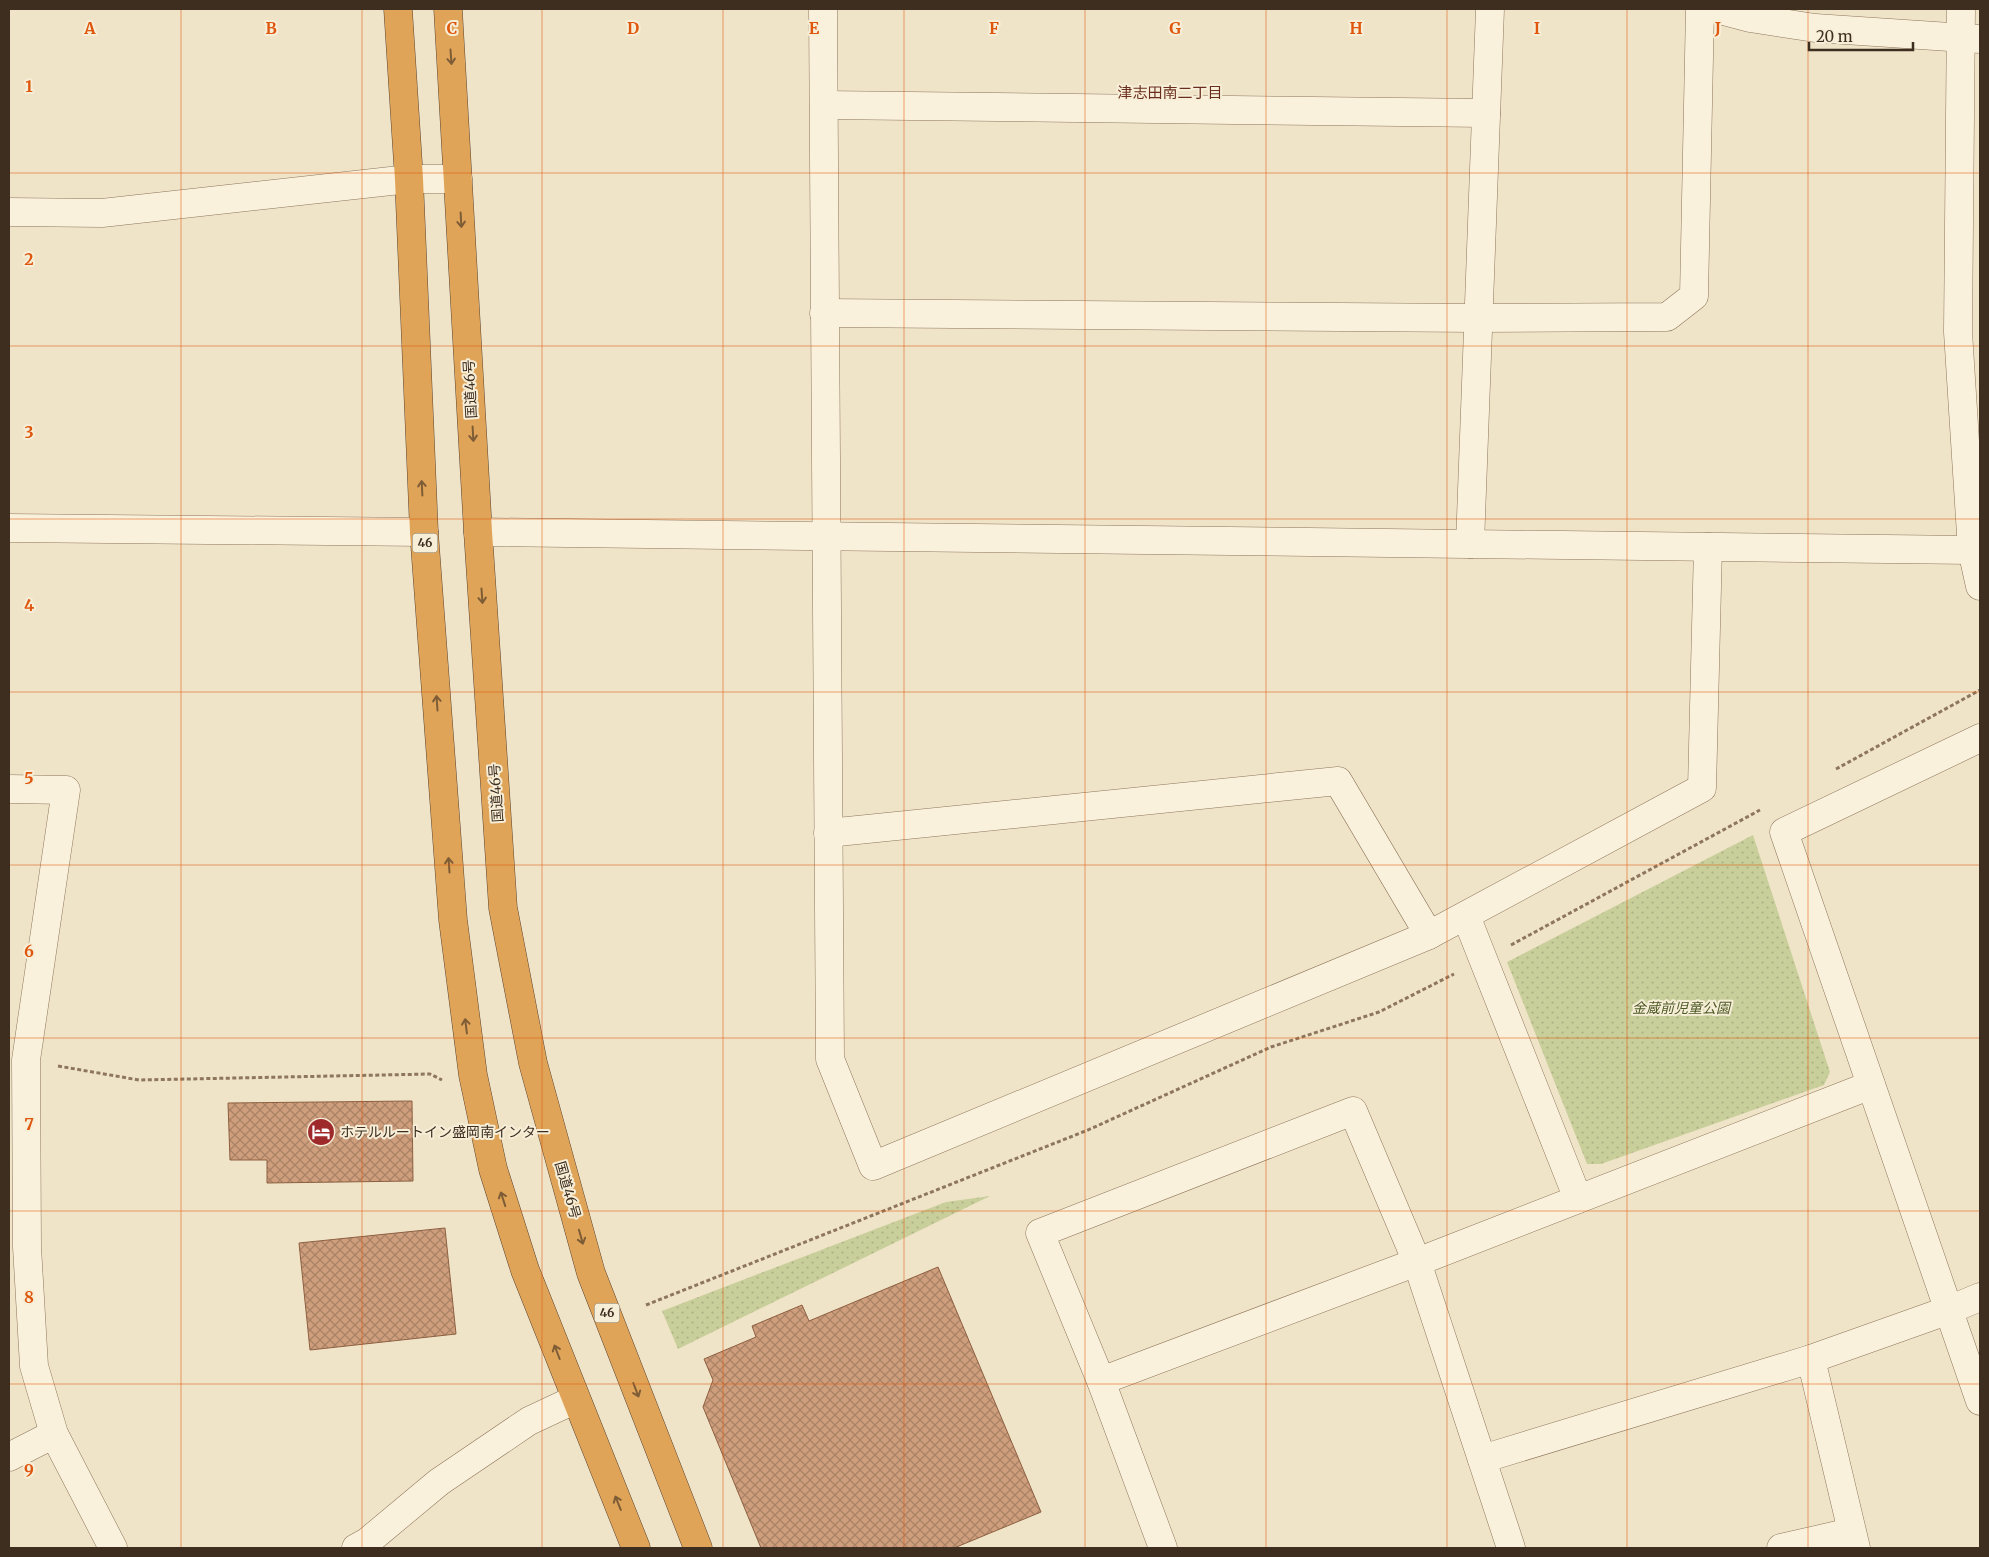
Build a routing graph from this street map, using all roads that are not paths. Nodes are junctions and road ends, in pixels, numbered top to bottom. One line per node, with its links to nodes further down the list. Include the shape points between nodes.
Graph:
1 (398, 9): 12 (highway, 46)
2 (448, 9): 11 (highway, 国道46号 / 46, one-way to 11)
3 (823, 9): 9 (street)
4 (1490, 9): 10 (street)
5 (1700, 9): 15 (street, via 1694,296 1667,318)
6 (1716, 9): 8 (street, via 1815,28)
7 (1961, 9): 8 (street)
8 (1970, 39): 22 (street, via 1958,332)
9 (824, 106): 10 (street); 14 (street)
10 (1486, 114): 15 (street)
11 (458, 178): 12 (street); 18 (highway, 国道46号 / 46, one-way to 18)
12 (409, 179): 13 (street, via 102,213); 17 (highway, 46, one-way to 12)
13 (9, 212)
14 (824, 313): 15 (street); 19 (street)
15 (1478, 318): 20 (street)
16 (9, 528): 17 (street)
17 (424, 532): 38 (highway, 46, one-way to 17, via 525,1270 493,1169 473,1075 453,920)
18 (478, 532): 19 (street); 47 (highway, 国道46号 / 46, one-way to 47, via 503,908 533,1063 592,1273)
19 (826, 536): 20 (street); 26 (street)
20 (1470, 544): 21 (street)
21 (1708, 547): 22 (street); 27 (street, via 1702,788)
22 (1972, 550): 23 (street)
23 (1980, 586)
24 (1980, 738): 30 (street, via 1784,832)
25 (9, 789): 29 (street, via 66,790)
26 (828, 833): 28 (street, via 1338,781); 28 (street, via 830,1059 873,1166)
27 (1466, 916): 28 (street); 31 (street)
28 (1429, 935)
29 (17, 1059): 32 (street)
30 (1871, 1084): 31 (street); 35 (street)
31 (1578, 1199): 33 (street)
32 (18, 1245): 40 (street, via 34,1366)
33 (1417, 1262): 37 (street); 37 (street, via 1353,1111 1040,1233); 42 (street)
34 (1980, 1297): 35 (street)
35 (1949, 1310): 36 (street); 39 (street)
36 (1812, 1359): 42 (street); 43 (street)
37 (1101, 1381): 48 (street)
38 (576, 1400): 45 (street, via 529,1421 439,1482); 46 (highway, 46, one-way to 38)
39 (1980, 1401)
40 (54, 1434): 41 (street); 44 (street)
41 (9, 1457)
42 (1482, 1459): 49 (street)
43 (1853, 1540): 50 (street)
44 (113, 1548)
45 (356, 1548)
46 (636, 1548)
47 (698, 1548)
48 (1163, 1548)
49 (1511, 1548)
50 (1781, 1548)

